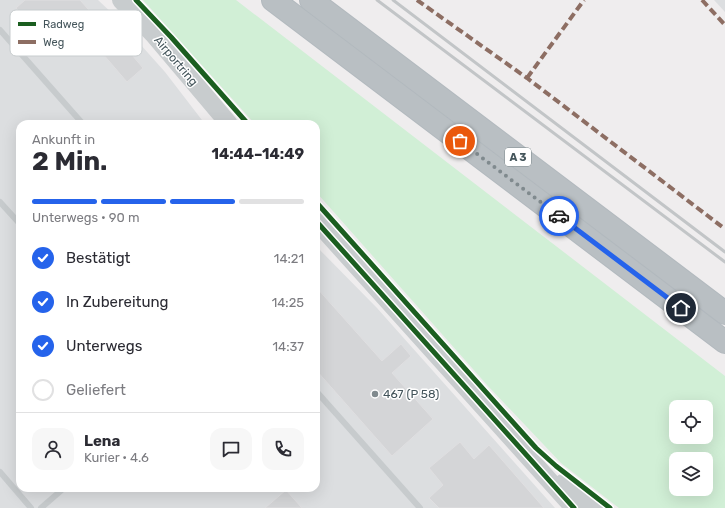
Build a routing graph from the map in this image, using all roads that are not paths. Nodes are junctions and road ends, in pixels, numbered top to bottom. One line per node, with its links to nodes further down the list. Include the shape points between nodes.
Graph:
1 (120, 0): 4 (street, Airportring)
2 (273, 0): 15 (highway, A 3)
3 (311, 0): 14 (highway, A 3)
4 (130, 10)
5 (142, 23): 10 (street, Airportring)
6 (0, 30): 7 (lane)
7 (10, 41)
8 (23, 56): 9 (lane)
9 (79, 120)
10 (226, 120)
11 (0, 202): 12 (lane)
12 (16, 220)
13 (320, 225): 17 (street)
14 (725, 313)
15 (725, 342)
16 (320, 396): 24 (lane)
17 (488, 412): 25 (street); 26 (street, via 545,468)
18 (0, 472): 19 (lane)
19 (16, 491)
20 (17, 492): 22 (lane)
21 (60, 492): 23 (lane)
22 (31, 508)
23 (42, 508)
24 (420, 508)
25 (574, 508)
26 (594, 508)

